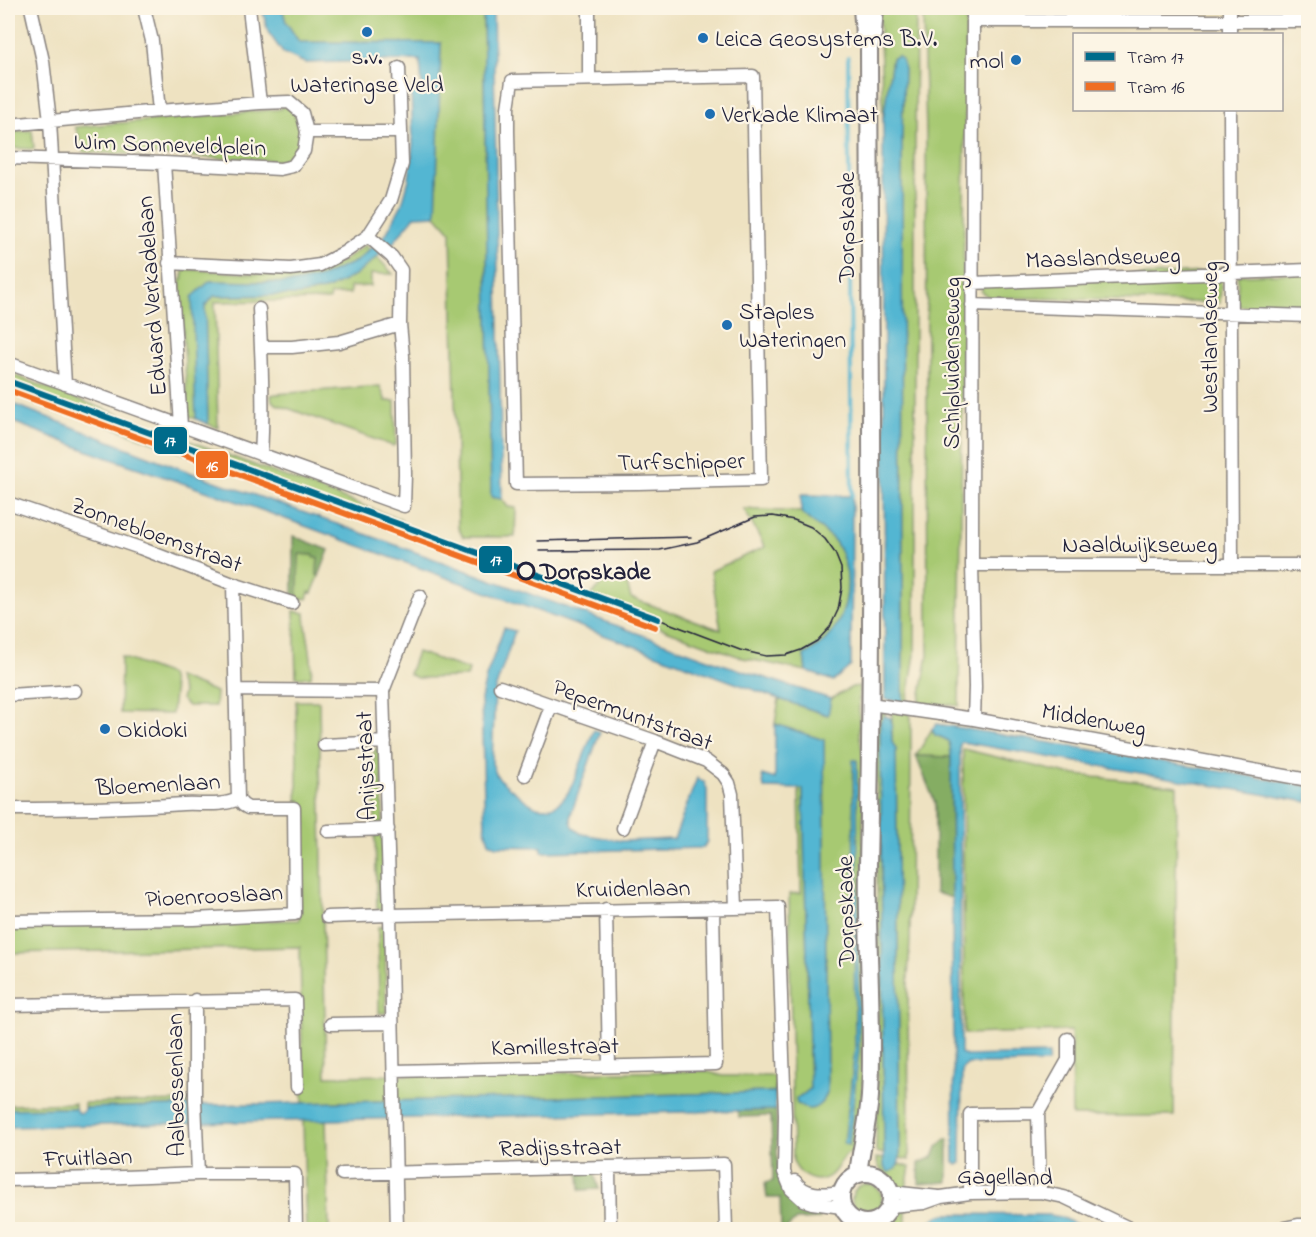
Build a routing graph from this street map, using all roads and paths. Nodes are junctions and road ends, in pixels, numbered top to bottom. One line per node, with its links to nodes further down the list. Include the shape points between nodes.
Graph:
1 (32, 8): 18 (street)
2 (144, 8): 16 (street, via 152,41)
3 (249, 8): 15 (street)
4 (589, 8): 14 (street)
5 (862, 8): 12 (main road, Dorpskade)
6 (875, 8): 12 (main road, Dorpskade)
7 (977, 8): 9 (street, Schipluidenseweg)
8 (1230, 14): 9 (street); 10 (street); 11 (street)
9 (973, 21): 29 (street, Schipluidenseweg)
10 (1308, 21)
11 (1230, 33)
12 (869, 47): 52 (main road, Dorpskade)
13 (399, 68): 21 (street)
14 (589, 78): 14 (street, Turfschipper, via 753,76 761,480 516,484 507,131 512,81)
15 (260, 103): 16 (street, Wim Sonneveldplein); 20 (street, Wim Sonneveldplein, via 289,102 303,113)
16 (159, 111): 18 (street, Wim Sonneveldplein)
17 (1230, 111): 28 (street, Westlandseweg)
18 (50, 122): 19 (street, Wim Sonneveldplein); 23 (street)
19 (8, 125)
20 (307, 132): 21 (street); 24 (street, Wim Sonneveldplein, via 304,151 293,166 280,169)
21 (401, 132): 25 (street, via 402,164 391,200)
22 (8, 158): 23 (street, Wim Sonneveldplein)
23 (51, 160): 24 (street, Wim Sonneveldplein); 37 (street)
24 (164, 163): 26 (street, Eduard Verkadelaan)
25 (371, 238): 26 (street, via 320,265 291,270); 34 (street, via 400,270)
26 (170, 263): 38 (street, Eduard Verkadelaan)
27 (1308, 270): 28 (street, Maaslandseweg)
28 (1230, 273): 29 (street, Maaslandseweg); 32 (street, Westlandseweg)
29 (972, 283): 30 (street, Schipluidenseweg)
30 (972, 305): 32 (street); 43 (street, Schipluidenseweg)
31 (258, 309): 35 (street)
32 (1230, 313): 33 (street); 41 (street, Westlandseweg)
33 (1308, 316)
34 (400, 324): 35 (street, via 339,342); 39 (street, via 404,506)
35 (261, 347): 39 (street)
36 (8, 363): 37 (street)
37 (64, 384): 38 (street)
38 (181, 426): 39 (street)
39 (261, 455)
40 (8, 503): 44 (street, Zonnebloemstraat)
41 (1232, 564): 42 (street, Naaldwijkseweg); 43 (street, Naaldwijkseweg)
42 (1308, 565)
43 (972, 566): 54 (street, Schipluidenseweg)
44 (233, 584): 46 (street, Zonnebloemstraat); 48 (street, Bloemenlaan)
45 (420, 596): 50 (street)
46 (292, 603)
47 (500, 687): 53 (street, Pepermuntstraat)
48 (236, 690): 50 (street, Anijsstraat); 60 (street, Bloemenlaan)
49 (75, 691): 51 (street)
50 (383, 691): 56 (street, Anijsstraat)
51 (8, 695)
52 (870, 704): 54 (street, Middenweg); 84 (main road, Dorpskade, via 867,907 871,1012 867,1126 872,1155)
53 (551, 706): 55 (street, Pepermuntstraat); 58 (street)
54 (974, 719): 59 (street, Middenweg)
55 (655, 741): 62 (street); 66 (street, Pepermuntstraat, via 706,761 729,783)
56 (385, 742): 57 (street); 63 (street, Anijsstraat)
57 (324, 745)
58 (525, 775)
59 (1308, 780)
60 (238, 799): 61 (street, Bloemenlaan, via 227,804); 70 (street, Pioenrooslaan, via 248,808 294,808 295,914)
61 (8, 809)
62 (622, 828)
63 (387, 829): 64 (street); 68 (street, Anijsstraat)
64 (328, 831)
65 (713, 908): 66 (street, Kruidenlaan); 67 (street, Kruidenlaan); 76 (street, Kamillestraat, via 716,1064)
66 (736, 908): 88 (street, Kruidenlaan, via 778,907 785,1161 804,1191)
67 (606, 909): 68 (street, Kruidenlaan); 76 (street)
68 (390, 915): 69 (street, Kruidenlaan); 73 (street)
69 (327, 917)
70 (8, 921)
71 (195, 1000): 72 (street, Aalbessenlaan); 78 (street, via 295,1000); 82 (street, Aalbessenlaan)
72 (8, 1005)
73 (392, 1023): 74 (street); 77 (street)
74 (331, 1024)
75 (1068, 1039): 79 (street, via 1068,1060)
76 (609, 1066): 77 (street, Kamillestraat)
77 (394, 1071): 81 (street)
78 (297, 1087)
79 (1038, 1113): 86 (street); 87 (street, via 970,1114)
80 (609, 1168): 81 (street, Radijsstraat); 94 (street); 95 (street, Radijsstraat, via 724,1164)
81 (396, 1172): 83 (street, Radijsstraat); 93 (street)
82 (198, 1174): 85 (street, Fruitlaan); 92 (street, Fruitlaan, via 295,1174)
83 (342, 1174)
84 (865, 1174): 88 (main road, via 846,1183); 89 (main road, via 886,1182)
85 (8, 1180)
86 (1040, 1192): 87 (street, Gagelland); 96 (street, Gagelland, via 1064,1197)
87 (970, 1193): 89 (street, Gagelland)
88 (842, 1199): 91 (main road, via 847,1215)
89 (890, 1199): 91 (main road, via 884,1217)
90 (1308, 1225): 97 (street)
91 (866, 1226)
92 (296, 1230)
93 (397, 1230)
94 (610, 1230)
95 (726, 1230)
96 (1133, 1230)
97 (1275, 1230)

